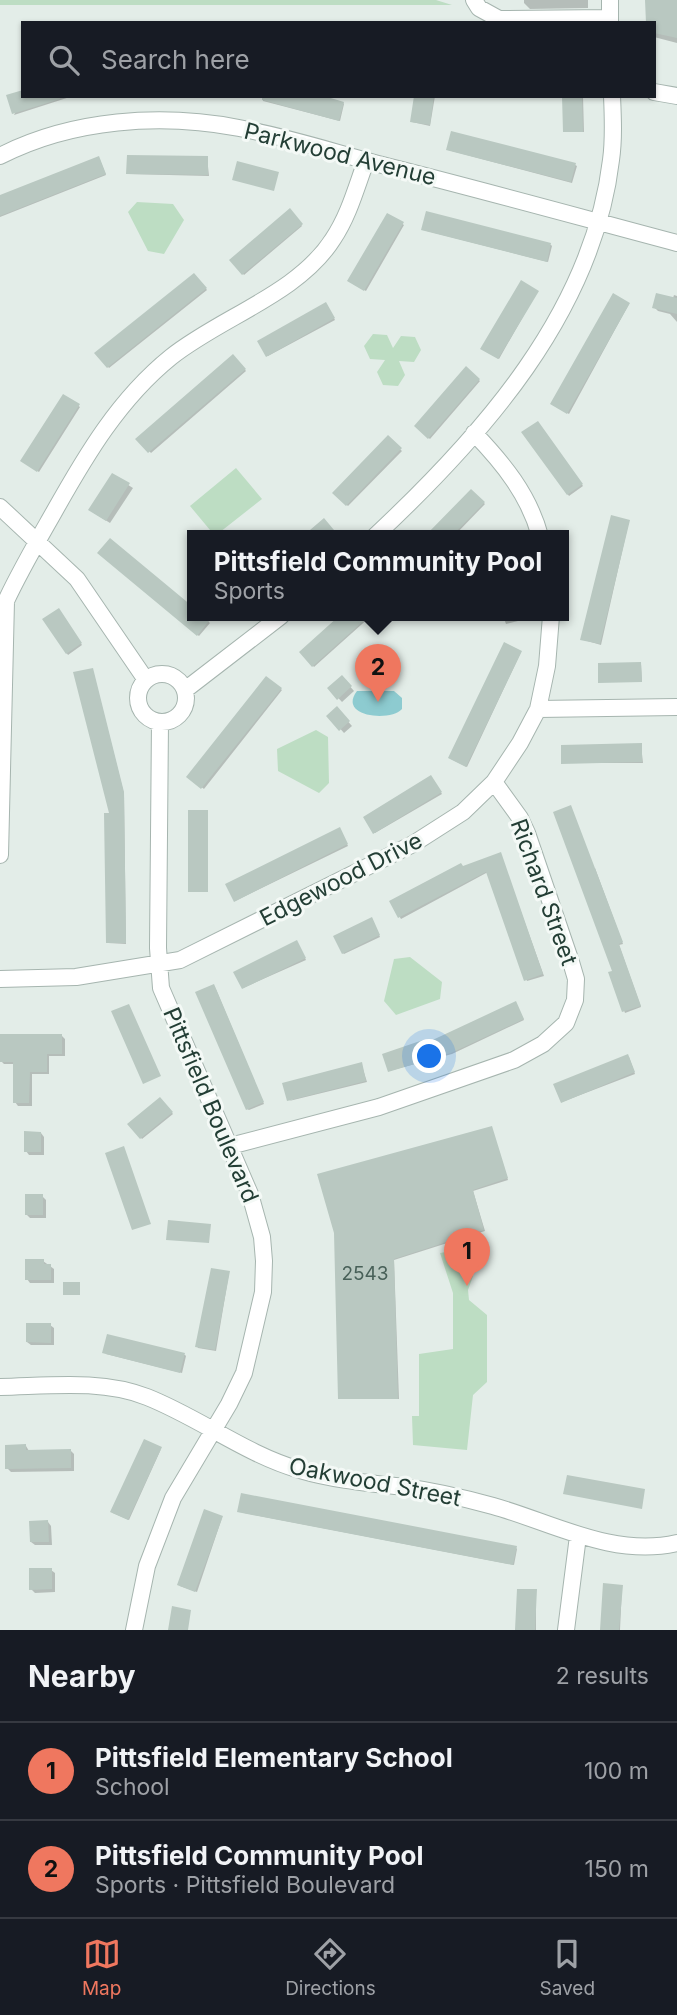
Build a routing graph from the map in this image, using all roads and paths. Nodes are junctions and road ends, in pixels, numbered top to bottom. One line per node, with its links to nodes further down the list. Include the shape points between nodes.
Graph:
1 (474, 0): 3 (street, via 499,19)
2 (610, 0): 3 (street)
3 (610, 20)
4 (656, 92): 5 (street)
5 (677, 96)
6 (612, 98): 9 (street, via 611,161)
7 (0, 156): 8 (street, Parkwood Avenue, via 18,146 92,126 184,121 240,128)
8 (366, 161): 9 (street, Parkwood Avenue); 15 (street, via 332,242 285,287 209,330 135,390 86,455)
9 (598, 221): 10 (street, Parkwood Avenue); 11 (street, via 552,328 517,381)
10 (677, 243)
11 (474, 433): 13 (street); 14 (street, via 521,491)
12 (0, 507): 15 (street)
13 (381, 530)
14 (538, 530)
15 (38, 541): 18 (street, via 76,579); 24 (street, via 6,601)
16 (275, 621): 19 (street)
17 (551, 621): 21 (street, Edgewood Drive)
18 (146, 680): 19 (street, via 166,674 180,681); 22 (street, via 139,692 140,706)
19 (185, 690): 22 (street, via 187,700 181,714)
20 (677, 707): 21 (street)
21 (538, 709): 23 (street, Edgewood Drive)
22 (160, 722): 25 (street, Pittsfield Boulevard)
23 (494, 782): 25 (street, Edgewood Drive, via 463,812 413,844 180,960); 27 (street, Richard Street, via 527,833 571,962 575,1000 566,1023 543,1044 514,1060 379,1107)
24 (0, 855)
25 (158, 964): 26 (street, Edgewood Drive, via 76,977); 27 (street, Pittsfield Boulevard, via 161,988 181,1040)
26 (0, 979)
27 (230, 1146): 29 (street, Pittsfield Boulevard, via 257,1213 263,1292 244,1373)
28 (0, 1387): 29 (street, Oakwood Street, via 119,1390 146,1397)
29 (212, 1429): 30 (street, Oakwood Street, via 302,1471 463,1498); 32 (street, Pittsfield Boulevard, via 173,1498 156,1541)
30 (578, 1536): 31 (street, Oakwood Street, via 645,1546); 33 (street)
31 (677, 1543)
32 (134, 1630)
33 (566, 1630)

